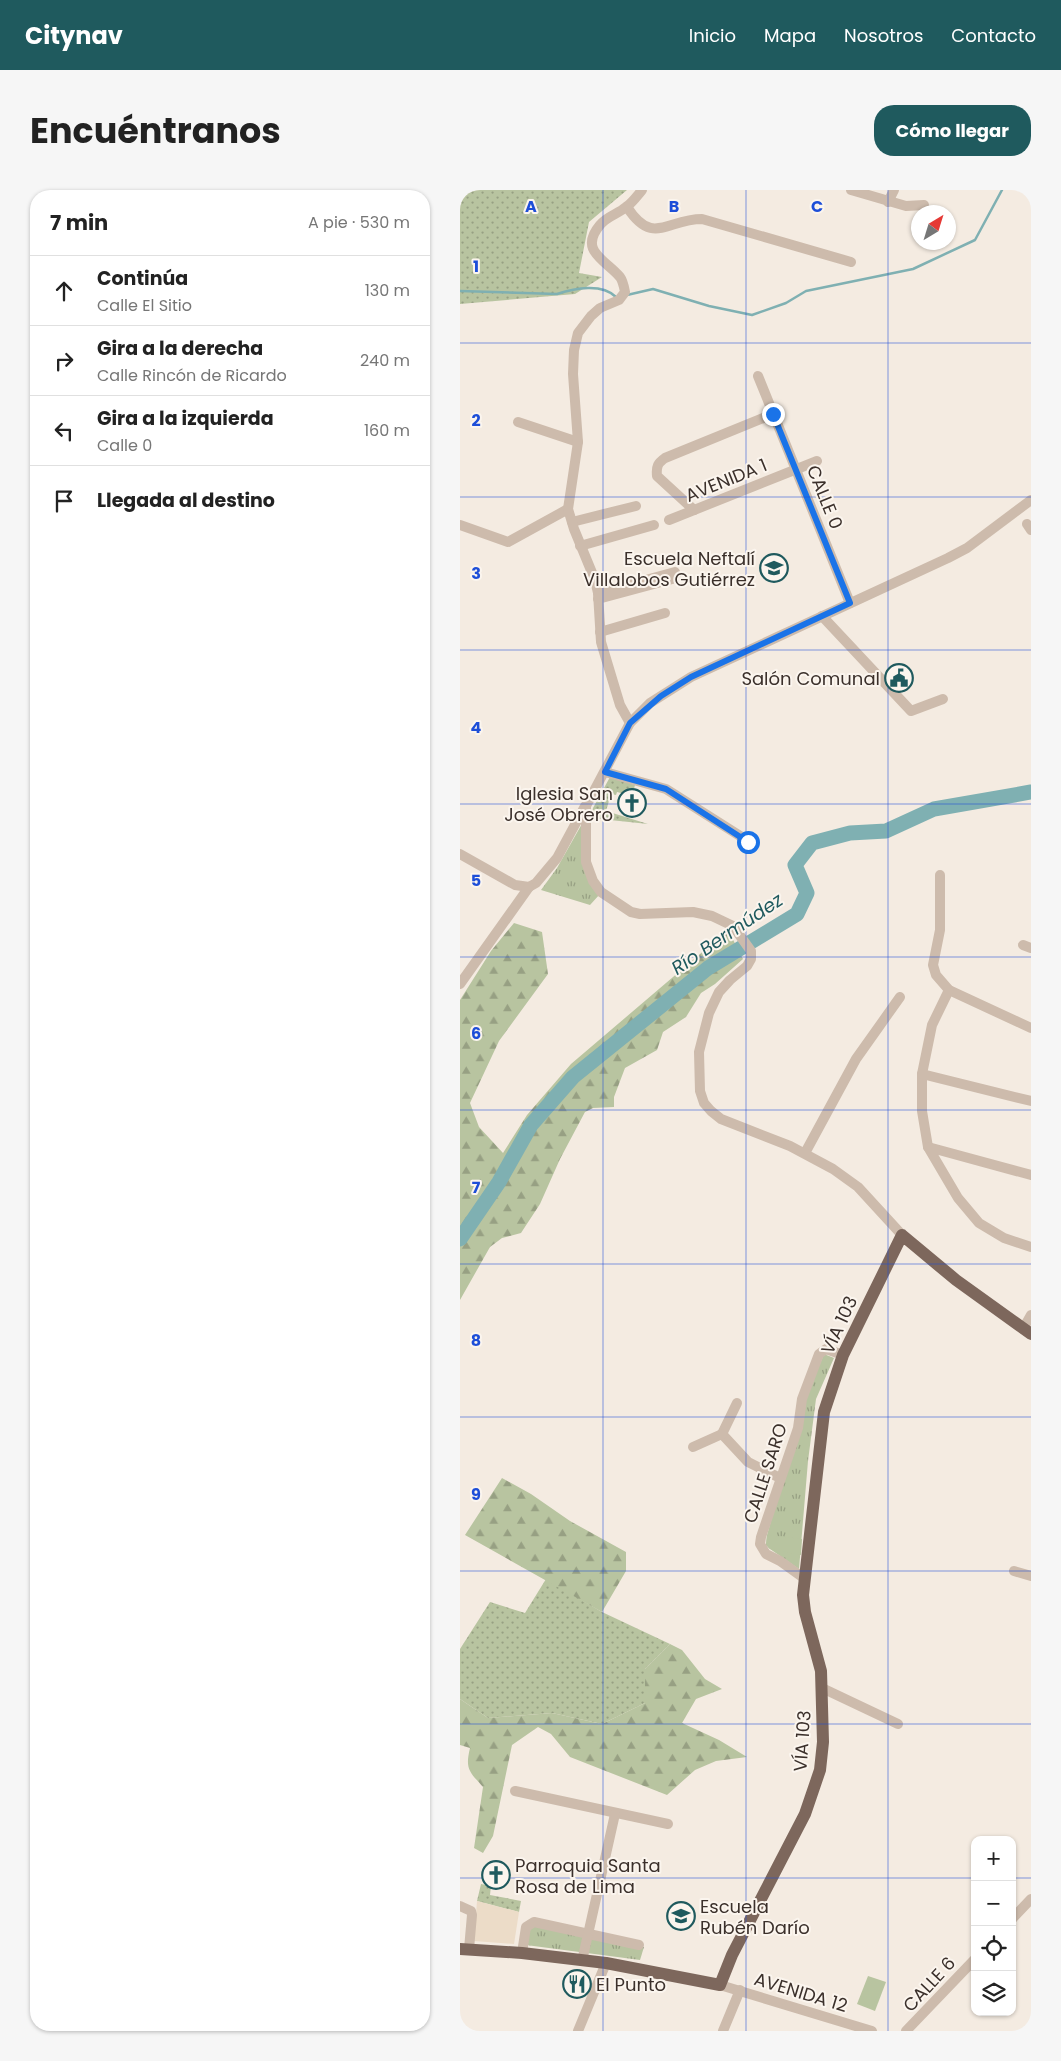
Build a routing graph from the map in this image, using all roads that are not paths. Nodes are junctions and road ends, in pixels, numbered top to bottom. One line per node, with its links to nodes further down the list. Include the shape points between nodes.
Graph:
1 (642, 190): 6 (street)
2 (851, 190): 4 (street)
3 (894, 190): 4 (street)
4 (888, 202): 5 (street)
5 (911, 206)
6 (627, 207): 7 (street, via 636,221 654,229 702,219); 11 (street, via 607,218 593,236 592,248 622,280 625,292 619,300 600,308 578,333 573,374)
7 (851, 262)
8 (758, 376): 9 (street, CALLE 0)
9 (773, 414): 13 (street, CALLE 0); 17 (street, via 658,463 657,476)
10 (518, 422): 11 (street)
11 (578, 442): 16 (street)
12 (817, 461): 13 (street, AVENIDA 1)
13 (796, 469): 17 (street, AVENIDA 1); 24 (street, CALLE 0)
14 (1031, 500): 24 (street, via 967,548)
15 (636, 506): 19 (street)
16 (568, 509): 19 (street); 20 (street, via 508,542)
17 (694, 510): 18 (street, AVENIDA 1)
18 (669, 520)
19 (572, 522): 22 (street)
20 (460, 525)
21 (654, 525): 22 (street)
22 (580, 546): 23 (street, via 595,580)
23 (598, 596): 23 (street, via 676,578 675,572); 27 (street)
24 (850, 603): 26 (street)
25 (665, 613): 27 (street)
26 (822, 616): 28 (street, via 911,712); 29 (street, via 691,677 650,703)
27 (600, 632): 29 (street, via 620,705)
28 (943, 699)
29 (630, 723): 30 (street)
30 (605, 772): 31 (street); 32 (street, via 666,789)
31 (586, 806): 35 (street, via 557,858 536,883); 43 (street, via 586,862 600,892 631,912 640,914 693,912 712,916 733,926 751,951 752,959 719,992 709,1013 699,1052 700,1091 704,1103 721,1119)
32 (748, 842)
33 (460, 854): 35 (street, via 515,885)
34 (940, 875): 37 (street, via 940,930 933,965)
35 (529, 886): 36 (street)
36 (460, 984)
37 (949, 990): 39 (street); 40 (street, via 932,1025)
38 (900, 997): 43 (street, via 856,1059)
39 (1031, 1028)
40 (922, 1074): 41 (street); 42 (street, via 922,1110)
41 (1031, 1101)
42 (928, 1147): 44 (street); 46 (street, via 958,1198 979,1223 1004,1238)
43 (805, 1153): 45 (street, via 858,1187)
44 (1031, 1175)
45 (902, 1235): 48 (main road); 49 (main road, VÍA 103)
46 (1031, 1247)
47 (1031, 1315): 48 (street)
48 (1027, 1332)
49 (843, 1355): 53 (street, CALLE SARO, via 826,1349 819,1354 802,1399 798,1428); 56 (main road, VÍA 103, via 824,1412)
50 (737, 1403): 51 (street)
51 (722, 1434): 52 (street); 53 (street, via 748,1462)
52 (693, 1447)
53 (780, 1478): 56 (street, CALLE SARO, via 760,1544 766,1554)
54 (1014, 1572): 55 (street)
55 (1031, 1576)
56 (805, 1579): 57 (main road, VÍA 103, via 805,1612 819,1659)
57 (822, 1688): 58 (street); 72 (main road, VÍA 103, via 823,1742 814,1790)
58 (898, 1724)
59 (515, 1792): 60 (street)
60 (615, 1814): 61 (street); 65 (street)
61 (668, 1824)
62 (1031, 1899): 64 (street)
63 (460, 1906): 67 (street, via 470,1910 472,1915)
64 (1016, 1915)
65 (588, 1933): 66 (street); 68 (street, via 534,1922 526,1927); 69 (street)
66 (639, 1945)
67 (465, 1949): 68 (main road)
68 (522, 1953): 69 (main road)
69 (582, 1961): 70 (main road)
70 (606, 1963): 72 (main road); 74 (street)
71 (971, 1963): 77 (street, CALLE 6)
72 (720, 1985): 73 (street, AVENIDA 12)
73 (740, 1990): 75 (street); 76 (street, AVENIDA 12)
74 (578, 2031)
75 (723, 2031)
76 (872, 2031)
77 (906, 2031)

